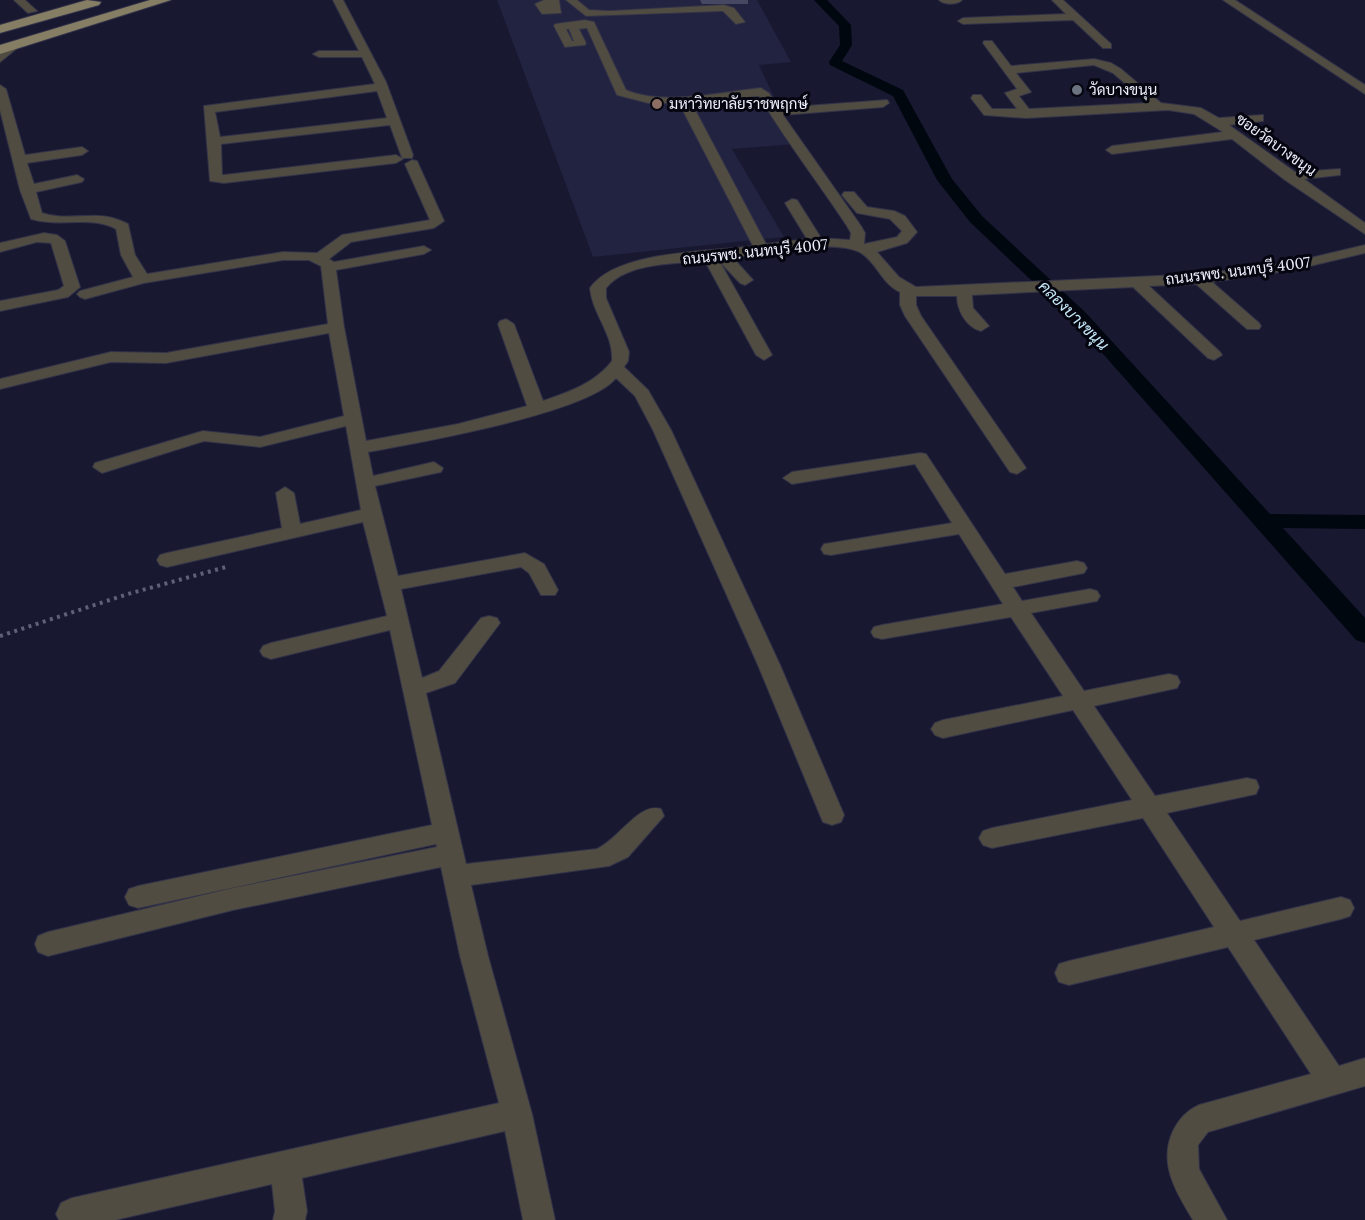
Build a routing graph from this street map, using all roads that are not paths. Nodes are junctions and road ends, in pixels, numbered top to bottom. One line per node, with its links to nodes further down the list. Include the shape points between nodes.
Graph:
1 (19, 0): 15 (street)
2 (70, 0): 15 (main road)
3 (100, 0): 22 (main road)
4 (138, 0): 23 (main road)
5 (164, 0): 25 (main road)
6 (338, 0): 29 (street)
7 (571, 0): 18 (street)
8 (593, 0): 9 (street, via 596,6 604,8 660,5)
9 (664, 0)
10 (944, 0): 11 (street)
11 (957, 0)
12 (1057, 0): 16 (street)
13 (1228, 0): 35 (street)
14 (682, 5): 18 (street); 20 (street, via 729,9)
15 (33, 10): 17 (main road)
16 (1072, 17): 19 (street); 26 (street)
17 (0, 20)
18 (588, 20): 21 (street); 37 (street, via 621,92 631,99)
19 (963, 21)
20 (740, 22)
21 (572, 25)
22 (0, 29)
23 (0, 41)
24 (988, 43): 32 (street)
25 (15, 45): 27 (main road); 30 (street)
26 (1107, 46)
27 (0, 50)
28 (320, 54): 29 (street)
29 (360, 55): 31 (street); 33 (street)
30 (0, 59)
31 (358, 68)
32 (1008, 70): 39 (street, via 1094,62 1107,65); 42 (street, via 1025,92 1011,93)
33 (382, 87): 45 (street); 49 (street, via 213,108 207,111)
34 (0, 89): 47 (street)
35 (1365, 90)
36 (977, 98): 42 (street, ซอยวัดบางขนุน, via 992,114)
37 (683, 99): 41 (street, via 763,94); 69 (street)
38 (883, 103): 41 (street)
39 (1158, 106): 40 (street, ซอยวัดบางขนุน); 46 (street, ซอยวัดบางขนุน, via 1187,108)
40 (1098, 109): 42 (street, ซอยวัดบางขนุน); 44 (street)
41 (776, 111): 66 (street, via 789,136 854,226)
42 (1026, 114)
43 (1259, 118): 46 (street)
44 (1111, 120)
45 (394, 121): 49 (street); 52 (street)
46 (1212, 123): 48 (street, ซอยวัดบางขนุน)
47 (5, 124): 53 (street)
48 (1229, 136): 50 (street); 55 (street, ซอยวัดบางขนุน)
49 (215, 141): 52 (street, via 218,179)
50 (1112, 150)
51 (82, 151): 53 (street)
52 (405, 159): 71 (street, via 437,221 347,238)
53 (20, 160): 57 (street)
54 (1335, 172): 55 (street)
55 (1290, 177): 61 (street, ซอยวัดบางขนุน)
56 (77, 180): 57 (street)
57 (27, 190): 60 (street, via 36,216)
58 (849, 195): 66 (street, ถนนรพช. นนทบุรี 4007, via 862,210 897,216 910,232 902,240)
59 (792, 203): 64 (street)
60 (52, 220): 62 (street); 72 (street, via 114,220 123,227 126,250)
61 (1365, 230)
62 (30, 236): 63 (street); 65 (street); 79 (street, via 58,241 72,287 63,294)
63 (0, 238)
64 (817, 244): 66 (street, ถนนรพช. นนทบุรี 4007); 69 (street, ถนนรพช. นนทบุรี 4007)
65 (0, 248)
66 (861, 248): 76 (street, via 895,284)
67 (1365, 249): 73 (street, ถนนรพช. นนทบุรี 4007, via 1283,267)
68 (424, 250): 71 (street)
69 (762, 250): 70 (street, ถนนรพช. นนทบุรี 4007)
70 (716, 256): 74 (street); 84 (street); 86 (street, ถนนรพช. นนทบุรี 4007, via 634,267 609,275 601,282 597,296 620,350)
71 (324, 262): 72 (street, via 283,256); 83 (street)
72 (143, 279): 78 (street)
73 (1200, 279): 75 (street, ถนนรพช. นนทบุรี 4007); 82 (street)
74 (745, 280)
75 (1138, 283): 77 (street, ถนนรพช. นนทบุรี 4007); 85 (street)
76 (908, 291): 77 (street, ถนนรพช. นนทบุรี 4007); 93 (street, via 913,316)
77 (964, 292): 81 (street, via 965,309)
78 (85, 294)
79 (0, 306)
80 (506, 324): 88 (street)
81 (981, 326)
82 (1253, 326)
83 (336, 327): 87 (street, via 166,358 111,357); 89 (street)
84 (764, 355)
85 (1214, 356)
86 (617, 369): 88 (street, via 587,389); 118 (street, via 642,394 662,430)
87 (0, 384)
88 (537, 409): 90 (street, via 465,428)
89 (353, 419): 90 (street); 91 (street, via 260,442 203,436)
90 (359, 448): 95 (street)
91 (102, 467)
92 (434, 468): 95 (street)
93 (1017, 468)
94 (792, 477): 98 (street, via 920,458)
95 (366, 483): 97 (street)
96 (285, 493): 99 (street)
97 (371, 514): 99 (street); 104 (street)
98 (966, 527): 100 (street); 103 (street)
99 (292, 531): 101 (street)
100 (831, 549)
101 (167, 560)
102 (1077, 568): 103 (street)
103 (1001, 582): 107 (street)
104 (390, 584): 105 (street, via 525,560 537,569); 108 (street)
105 (548, 590)
106 (1090, 596): 107 (street)
107 (1017, 609): 110 (street); 114 (street)
108 (396, 621): 111 (street); 113 (street)
109 (489, 623): 113 (street, via 447,677)
110 (882, 632)
111 (271, 651)
112 (1169, 682): 114 (street)
113 (413, 688): 121 (street)
114 (1079, 701): 115 (street); 117 (street)
115 (943, 729)
116 (1246, 787): 117 (street)
117 (1149, 806): 120 (street); 124 (street)
118 (832, 815)
119 (652, 816): 121 (street, via 619,850 600,859)
120 (993, 838)
121 (451, 854): 122 (street); 125 (street, via 233,899); 128 (street)
122 (138, 897)
123 (1341, 908): 124 (street)
124 (1235, 933): 126 (street); 127 (street)
125 (48, 944)
126 (1069, 973)
127 (1356, 1076): 133 (street, via 1199,1120 1187,1131 1181,1161)
128 (517, 1114): 129 (street); 132 (street)
129 (285, 1168): 130 (street); 131 (street, via 291,1211)
130 (72, 1214)
131 (288, 1220)
132 (539, 1220)
133 (1211, 1220)

